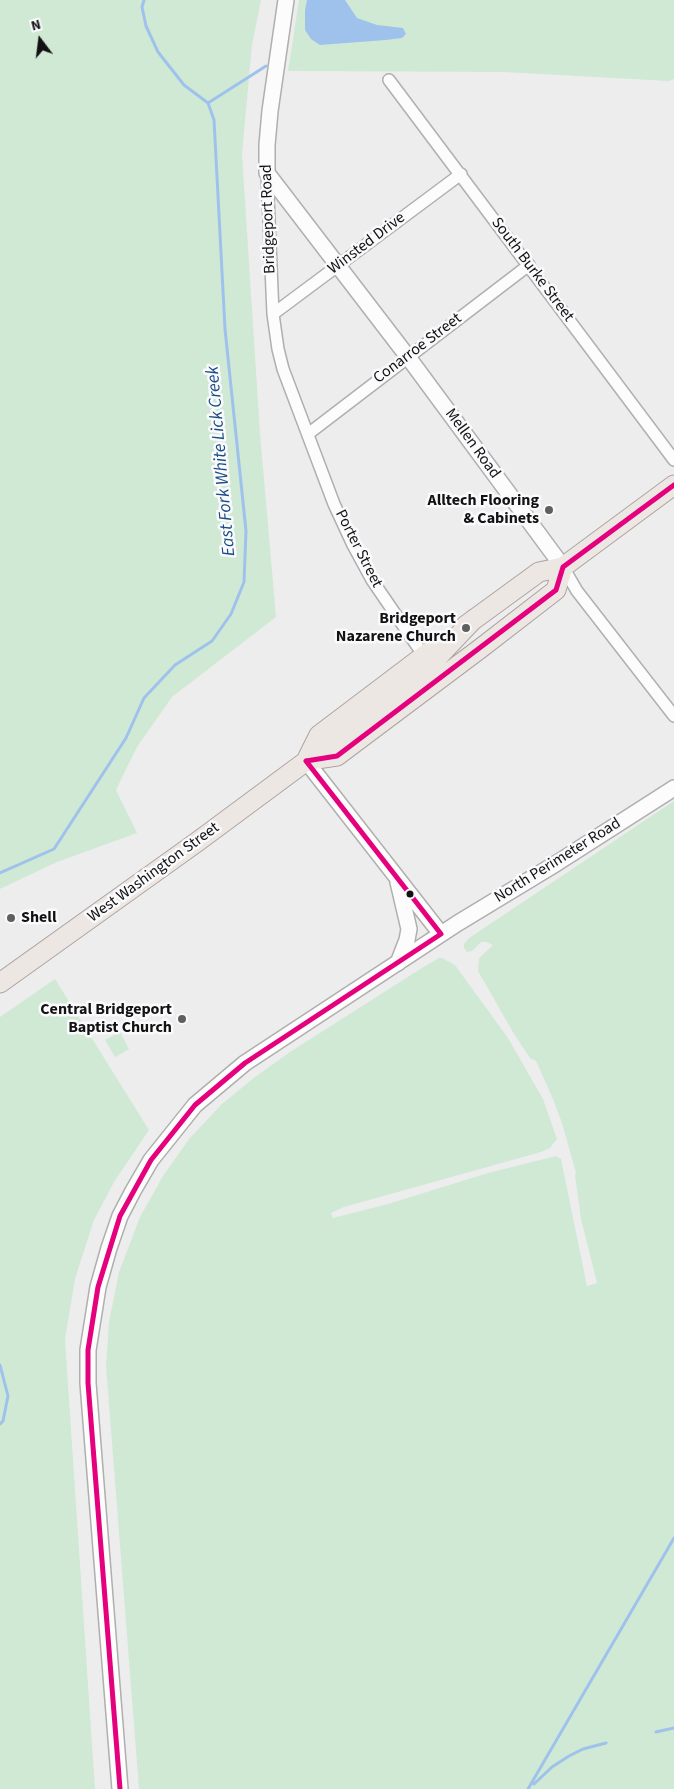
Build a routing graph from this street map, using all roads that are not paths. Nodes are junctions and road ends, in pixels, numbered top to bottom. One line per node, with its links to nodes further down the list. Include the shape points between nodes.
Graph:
1 (286, 0): 3 (street, Bridgeport Road, via 273,80)
2 (389, 80): 4 (street, South Burke Street)
3 (267, 173): 5 (street, Mellen Road); 7 (street, Bridgeport Road)
4 (461, 174): 5 (street, Winsted Drive); 6 (street, South Burke Street)
5 (338, 265): 7 (street, Winsted Drive); 8 (street, Mellen Road)
6 (529, 265): 8 (street, Conarroe Street); 10 (street, South Burke Street)
7 (273, 314): 9 (street, Bridgeport Road, via 283,369)
8 (408, 357): 9 (street, Conarroe Street); 12 (street, Mellen Road)
9 (308, 434): 14 (street, Porter Street, via 334,504 361,562)
10 (674, 460)
11 (674, 485): 12 (main road, West Washington Street)
12 (563, 567): 13 (main road, West Washington Street, via 539,572); 15 (street, Mellen Road, via 577,591); 16 (main road, West Washington Street, via 556,590 481,648 337,756)
13 (474, 619): 14 (main road, West Washington Street); 16 (main road, via 417,679)
14 (424, 656): 16 (main road, West Washington Street, via 319,735)
15 (674, 716)
16 (306, 761): 18 (street); 21 (main road, West Washington Street)
17 (674, 788): 19 (street, North Perimeter Road)
18 (396, 876): 19 (street); 20 (street, via 409,929)
19 (441, 934): 20 (street, North Perimeter Road)
20 (398, 963): 22 (street, North Perimeter Road, via 245,1063 195,1106 151,1160 137,1183 120,1216 109,1248 92,1319 88,1383)
21 (0, 983)
22 (120, 1789)

